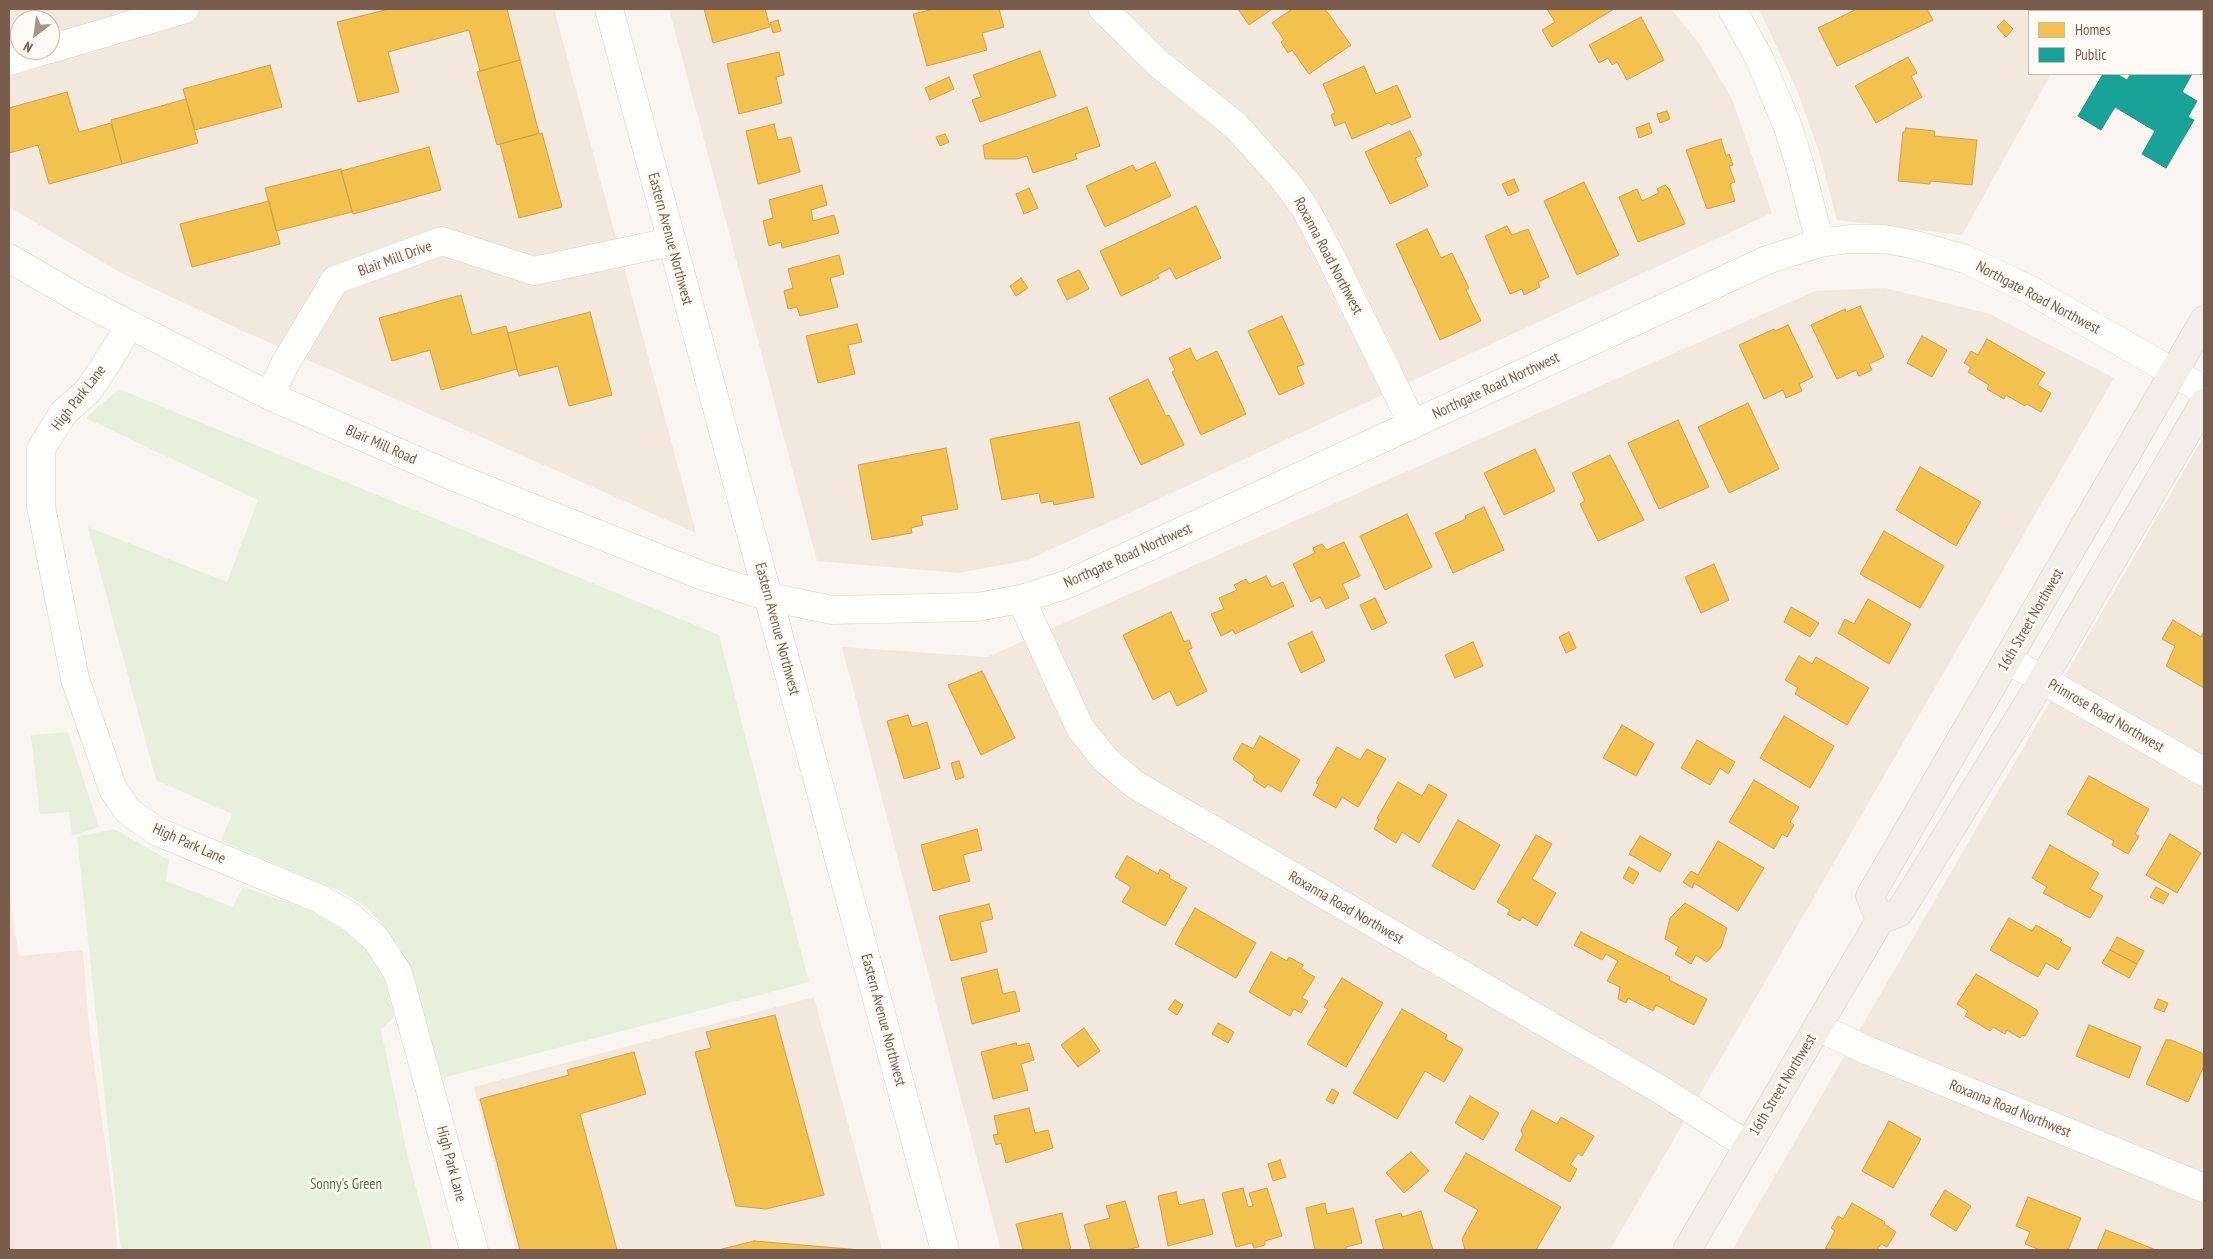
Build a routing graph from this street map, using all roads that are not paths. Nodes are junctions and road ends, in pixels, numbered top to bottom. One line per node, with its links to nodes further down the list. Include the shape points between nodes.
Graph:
1 (185, 9): 5 (street)
2 (609, 9): 6 (street, Eastern Avenue Northwest)
3 (1102, 9): 15 (street, Roxanna Road Northwest, via 1159,64 1236,126 1288,183 1328,251)
4 (1732, 9): 7 (street, via 1760,60 1788,127)
5 (60, 45)
6 (670, 242): 13 (street, Blair Mill Drive, via 534,271 442,241 335,280 285,364); 16 (street, Eastern Avenue Northwest)
7 (1820, 243): 11 (street, Northgate Road Northwest, via 1884,239 1965,259 2030,290); 15 (street, Northgate Road Northwest, via 1767,260)
8 (9, 258): 10 (street, Blair Mill Road)
9 (2204, 320): 11 (main road, 16th Street Northwest)
10 (130, 325): 13 (street, Blair Mill Road); 25 (street, High Park Lane, via 93,384 64,412 41,449 40,506 75,679 113,789 128,811 156,831 320,899 348,915 376,939 398,973)
11 (2174, 373): 12 (street, Northgate Road Northwest); 18 (main road, 16th Street Northwest)
12 (2204, 390)
13 (270, 396): 16 (street, Blair Mill Road, via 452,476 703,576)
14 (2204, 403): 19 (main road)
15 (1413, 424): 17 (street, Northgate Road Northwest, via 1068,584)
16 (769, 597): 17 (street, Northgate Road Northwest, via 832,610 954,609); 26 (street, Eastern Avenue Northwest)
17 (1021, 599): 23 (street, Roxanna Road Northwest, via 1080,728 1105,759 1134,784 1661,1090)
18 (2008, 660): 19 (street, Primrose Road Northwest); 21 (main road, 16th Street Northwest, via 1870,896)
19 (2042, 679): 20 (street, Primrose Road Northwest); 21 (main road, via 1899,913)
20 (2204, 772)
21 (1880, 920): 22 (main road, 16th Street Northwest)
22 (1818, 1027): 23 (main road, 16th Street Northwest); 24 (street, Roxanna Road Northwest, via 1864,1049)
23 (1747, 1145): 27 (main road, 16th Street Northwest)
24 (2204, 1188)
25 (474, 1250)
26 (945, 1250)
27 (1686, 1250)

